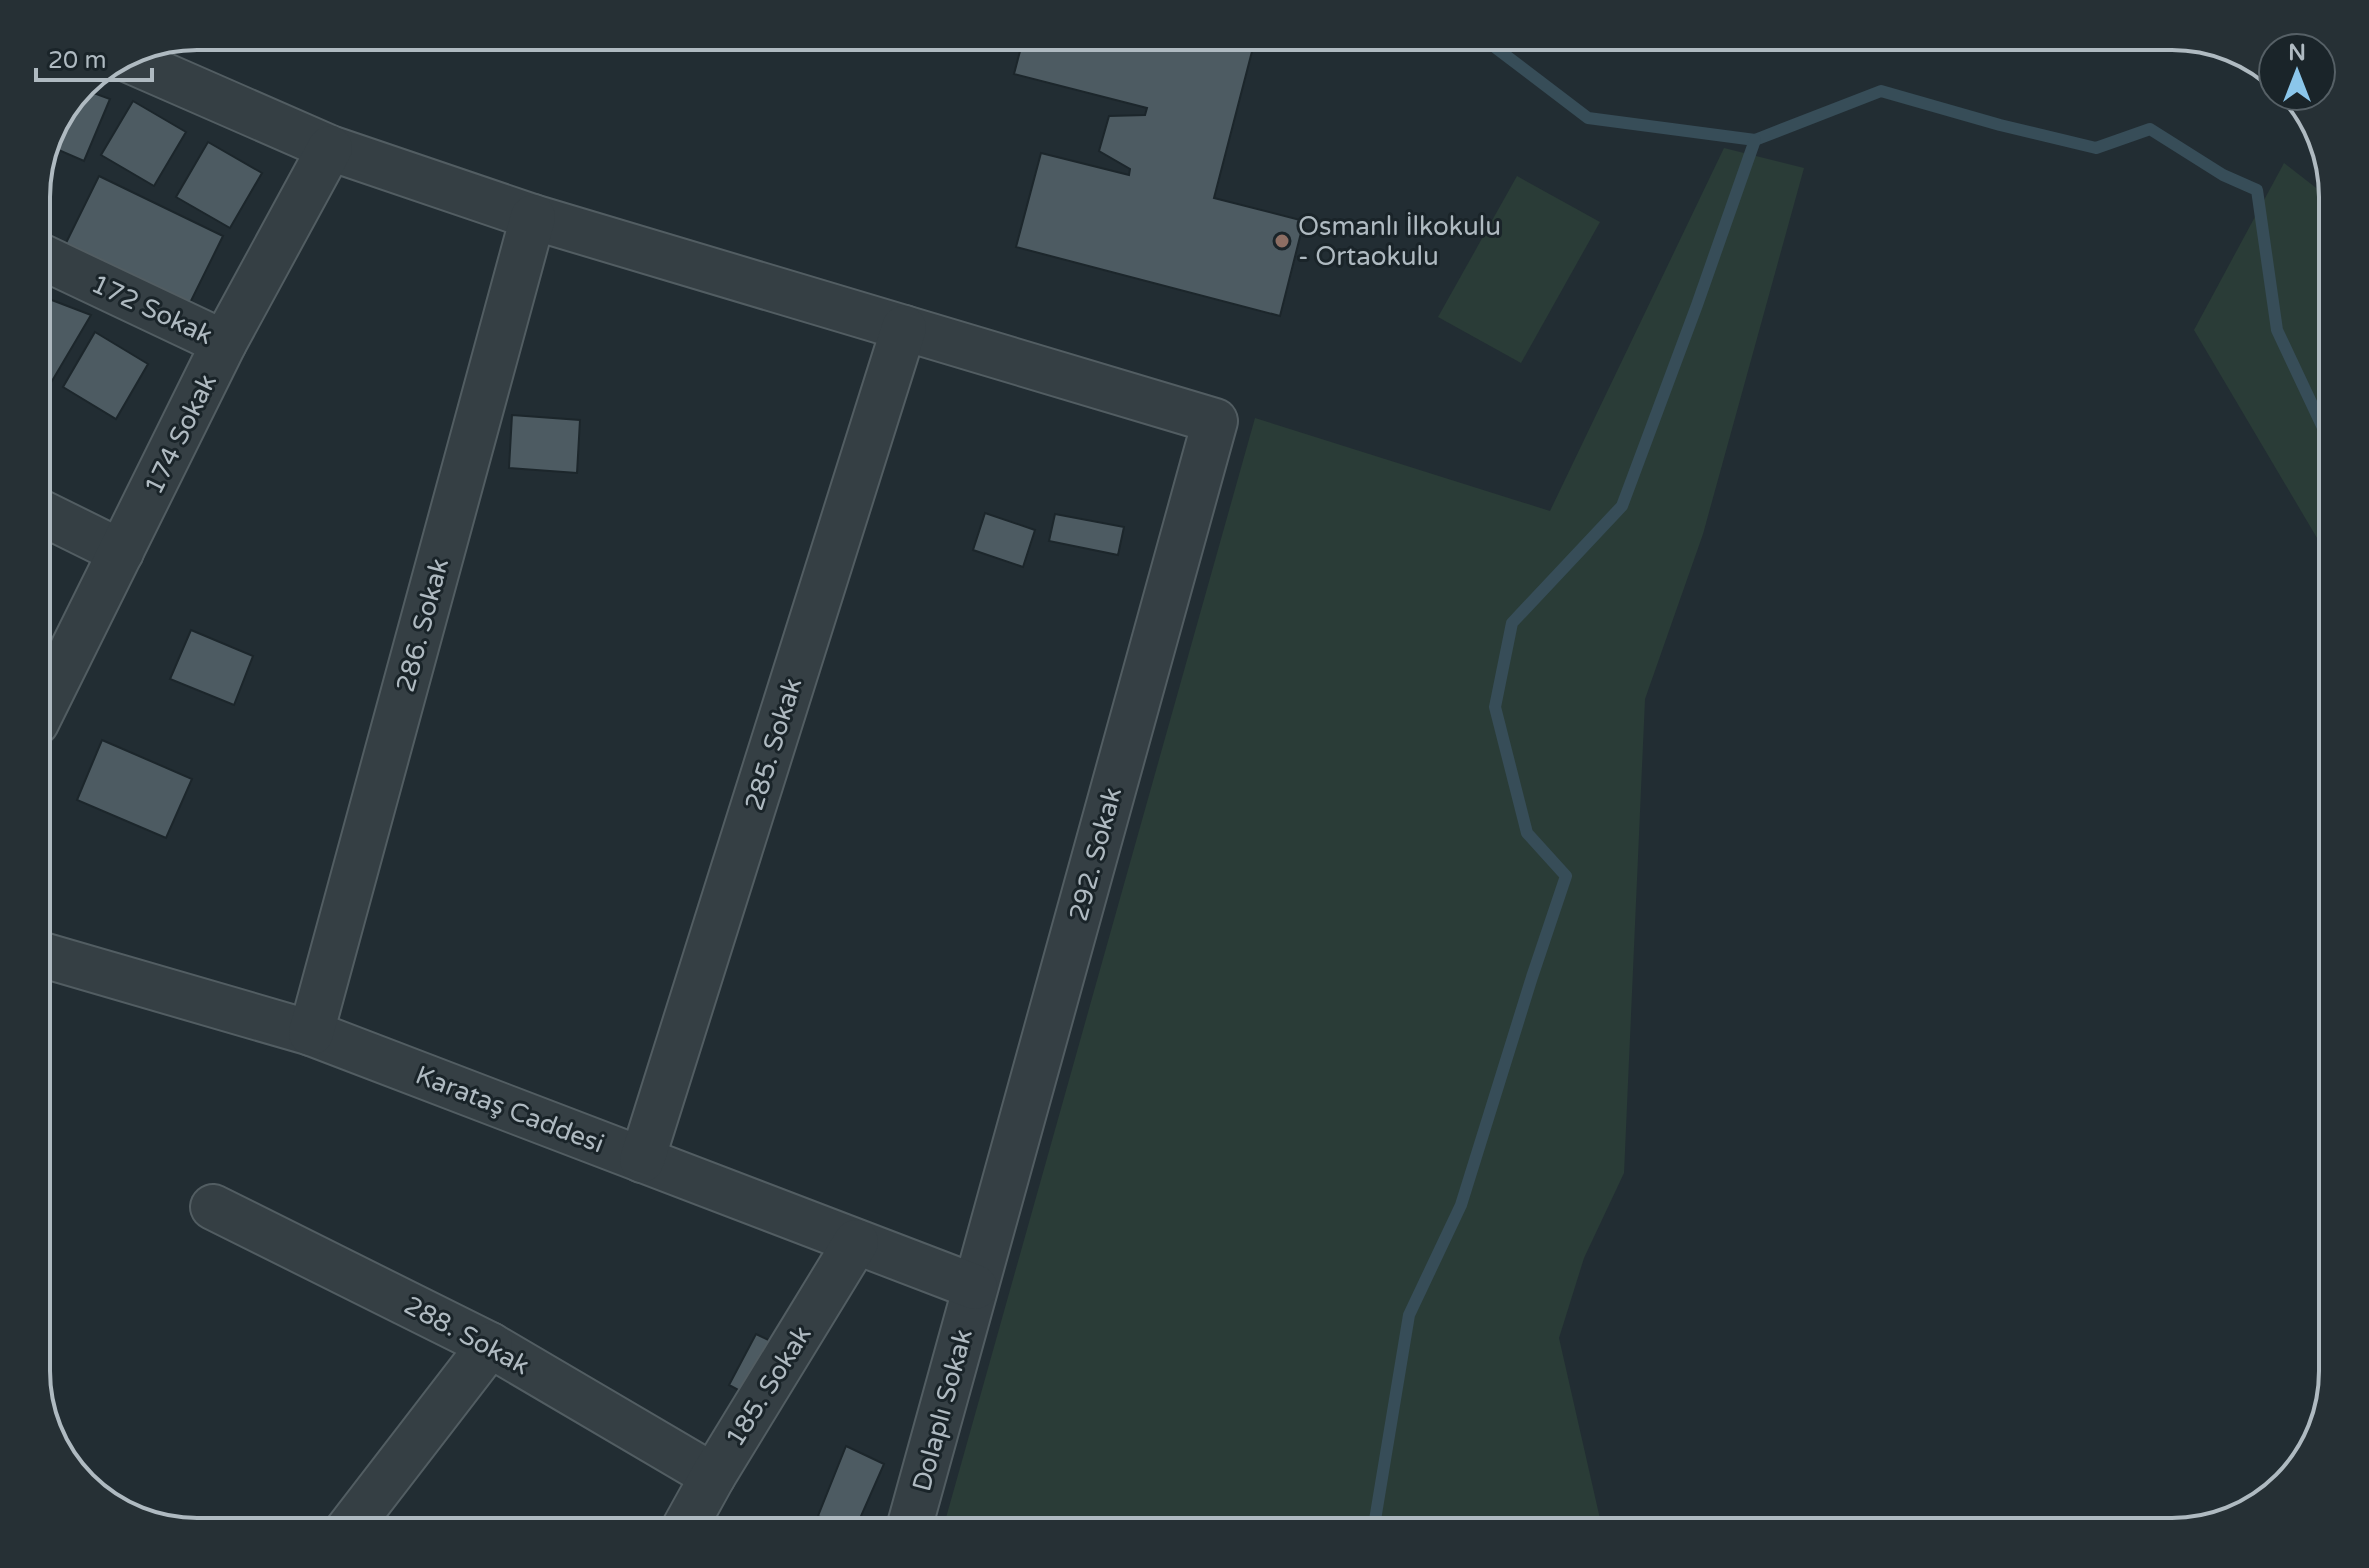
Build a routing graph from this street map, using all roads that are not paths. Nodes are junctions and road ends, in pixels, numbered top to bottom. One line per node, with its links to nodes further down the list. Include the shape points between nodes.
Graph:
1 (136, 63): 2 (street)
2 (330, 148): 3 (street); 6 (street, 174 Sokak)
3 (533, 217): 5 (street); 11 (street, 286. Sokak)
4 (50, 261): 6 (street, 172 Sokak)
5 (904, 328): 12 (street, 285. Sokak); 15 (street, 292. Sokak, via 1215,421)
6 (224, 343): 8 (street, 174 Sokak)
7 (50, 517): 8 (street)
8 (121, 552): 9 (street, 174 Sokak)
9 (50, 695)
10 (50, 957): 11 (street, Karataş Caddesi)
11 (311, 1033): 12 (street, Karataş Caddesi)
12 (642, 1160): 14 (street, Karataş Caddesi)
13 (213, 1207): 16 (street, 288. Sokak)
14 (856, 1242): 15 (street, Karataş Caddesi); 17 (street, 185. Sokak)
15 (975, 1287): 20 (street, Dolaplı Sokak)
16 (490, 1345): 17 (street, 288. Sokak); 18 (street)
17 (713, 1476): 19 (street, 185. Sokak)
18 (357, 1518)
19 (690, 1518)
20 (912, 1518)

